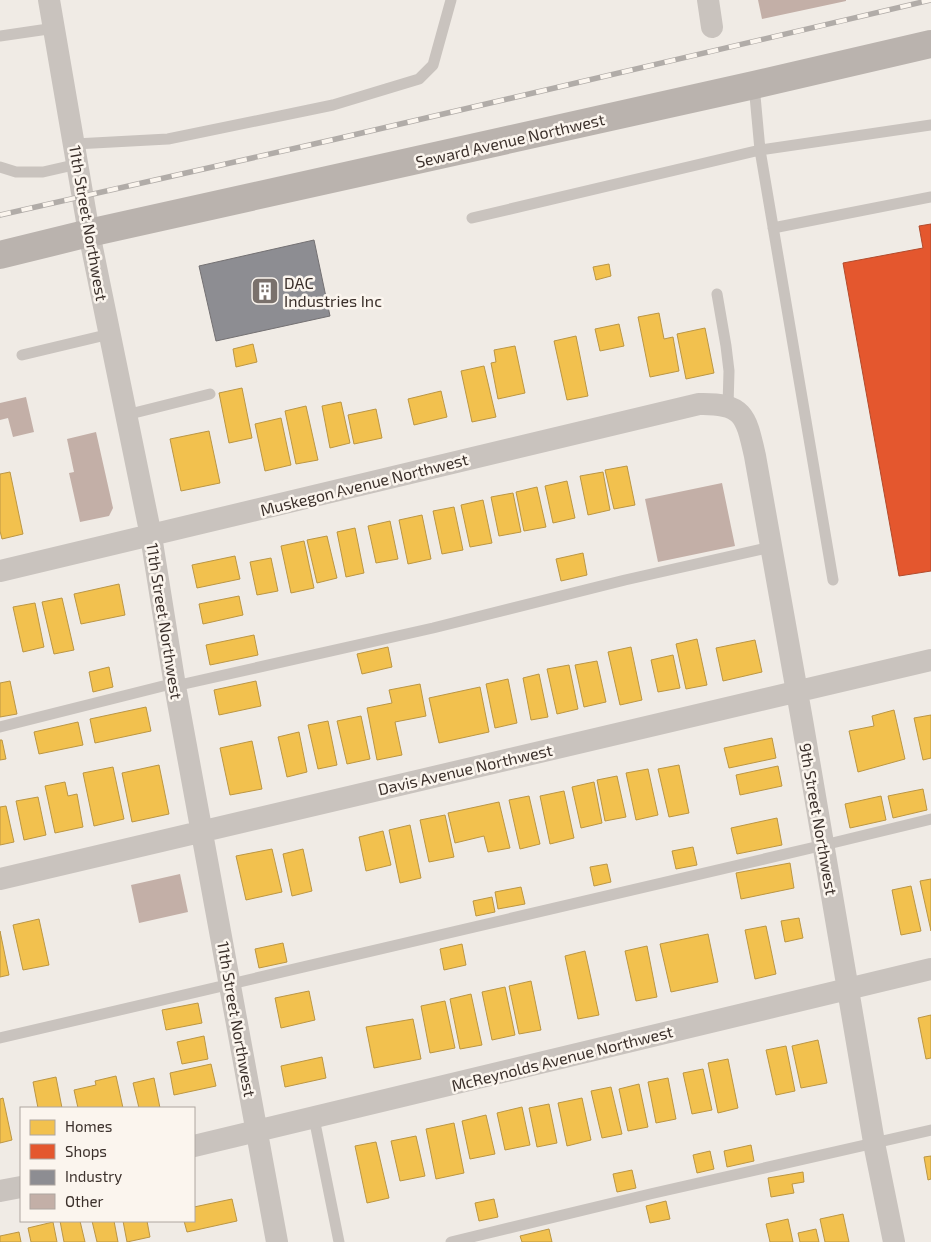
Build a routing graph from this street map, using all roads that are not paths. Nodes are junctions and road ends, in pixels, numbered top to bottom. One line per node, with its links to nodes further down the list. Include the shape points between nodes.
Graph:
1 (49, 0): 5 (street, 11th Street Northwest)
2 (451, 0): 11 (lane, via 433,65 419,79 333,105)
3 (708, 0): 4 (street)
4 (712, 27)
5 (54, 28): 6 (lane); 11 (street, 11th Street Northwest)
6 (0, 36)
7 (931, 44): 8 (street, Seward Avenue Northwest)
8 (754, 86): 10 (lane); 16 (street, Seward Avenue Northwest)
9 (931, 125): 10 (lane)
10 (760, 150): 14 (lane); 15 (lane)
11 (76, 154): 12 (lane, via 43,172 16,172); 16 (street, 11th Street Northwest)
12 (0, 166)
13 (931, 197): 15 (lane)
14 (472, 218)
15 (773, 228): 27 (lane)
16 (89, 233): 17 (street, Seward Avenue Northwest); 19 (street, 11th Street Northwest)
17 (0, 255)
18 (717, 294): 22 (lane, via 728,362)
19 (110, 334): 20 (lane); 23 (street, 11th Street Northwest)
20 (22, 355)
21 (210, 394): 23 (lane)
22 (728, 406): 24 (street, Muskegon Avenue Northwest, via 699,404); 25 (street, 9th Street Northwest, via 740,412 750,433)
23 (126, 415): 24 (street, 11th Street Northwest)
24 (151, 536): 26 (street, Muskegon Avenue Northwest); 29 (street, 11th Street Northwest)
25 (771, 547): 29 (lane, via 433,628); 30 (street, 9th Street Northwest)
26 (0, 571)
27 (833, 580)
28 (931, 660): 30 (street, Davis Avenue Northwest)
29 (175, 684): 31 (lane); 33 (street, 11th Street Northwest)
30 (797, 691): 33 (street, Davis Avenue Northwest); 34 (street, 9th Street Northwest)
31 (0, 727)
32 (931, 819): 34 (lane)
33 (203, 831): 35 (street, Davis Avenue Northwest); 37 (street, 11th Street Northwest)
34 (824, 845): 37 (lane); 38 (street, 9th Street Northwest)
35 (0, 879)
36 (931, 969): 38 (street, McReynolds Avenue Northwest)
37 (231, 984): 39 (lane); 42 (street, 11th Street Northwest)
38 (848, 989): 40 (street, McReynolds Avenue Northwest); 43 (street, 9th Street Northwest)
39 (0, 1038)
40 (314, 1118): 42 (street, McReynolds Avenue Northwest); 48 (lane)
41 (931, 1130): 43 (lane)
42 (258, 1131): 44 (street, McReynolds Avenue Northwest); 47 (street, 11th Street Northwest)
43 (874, 1143): 49 (lane); 50 (street, 9th Street Northwest)
44 (195, 1146)
45 (20, 1186): 46 (street)
46 (0, 1192)
47 (277, 1242)
48 (339, 1242)
49 (451, 1242)
50 (894, 1242)

